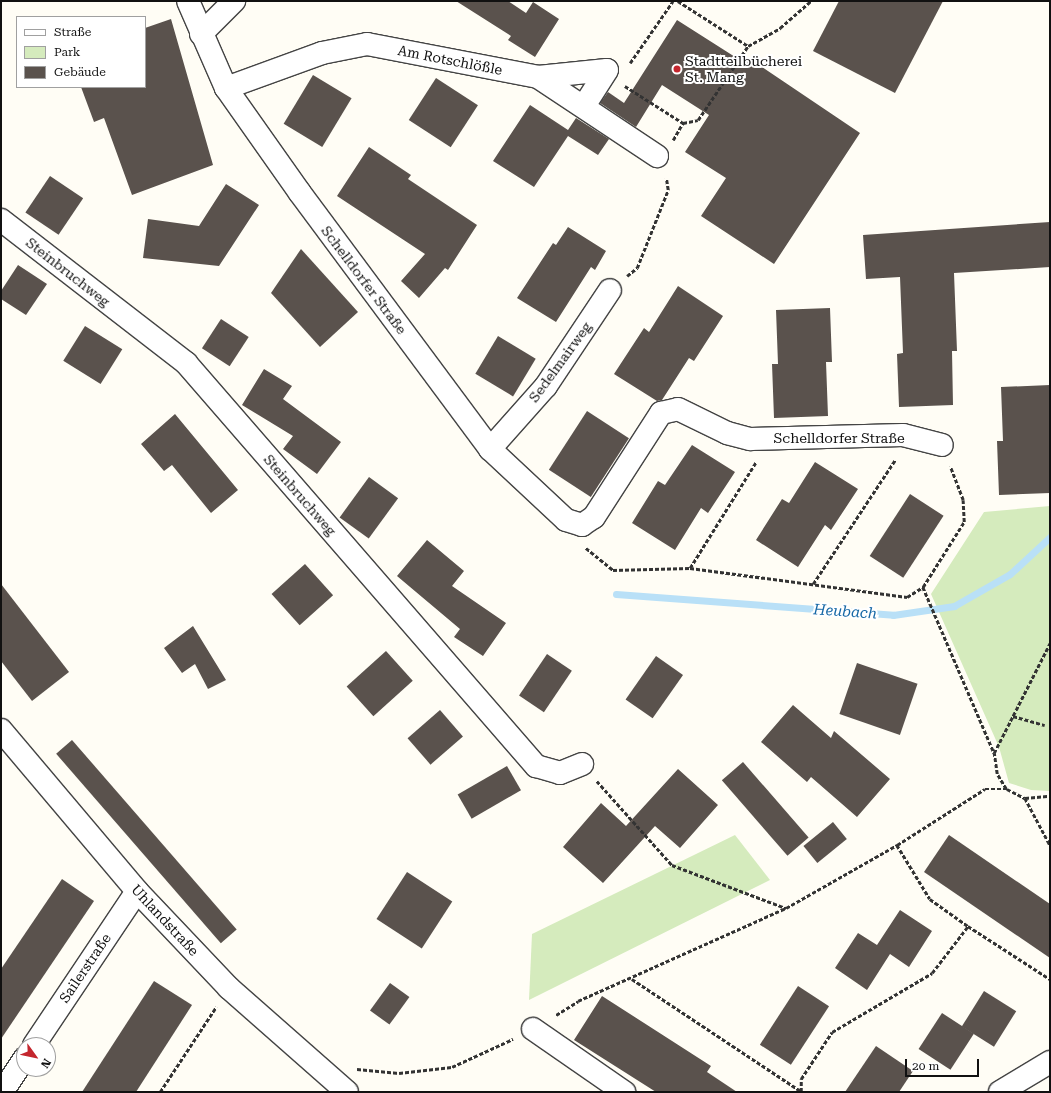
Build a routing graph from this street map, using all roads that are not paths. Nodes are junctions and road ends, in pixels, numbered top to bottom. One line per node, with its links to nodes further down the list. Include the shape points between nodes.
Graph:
1 (188, 1): 3 (street, Schelldorfer Straße)
2 (234, 1): 3 (street)
3 (201, 34): 5 (street, Schelldorfer Straße)
4 (538, 77): 5 (street, Am Rotschlößle, via 368,44 322,53); 6 (street, Am Rotschlößle); 6 (street, via 607,70)
5 (226, 88): 11 (street, Schelldorfer Straße)
6 (584, 106): 7 (street, Am Rotschlößle)
7 (663, 150)
8 (1, 220): 13 (street, Steinbruchweg, via 186,363 536,766 560,773)
9 (610, 290): 11 (street, Sedelmairweg, via 546,386)
10 (942, 445): 11 (street, Schelldorfer Straße, via 903,435 750,439 727,433 678,409 661,413 594,518 582,525 566,520)
11 (490, 449)
12 (1, 730): 14 (street, Uhlandstraße)
13 (582, 764)
14 (137, 891): 16 (street, Sailerstraße); 20 (street, Uhlandstraße, via 229,988)
15 (533, 1029): 21 (street)
16 (39, 1037)
17 (1050, 1062): 22 (street)
18 (16, 1071): 19 (street)
19 (2, 1092)
20 (347, 1092)
21 (624, 1092)
22 (1000, 1092)

